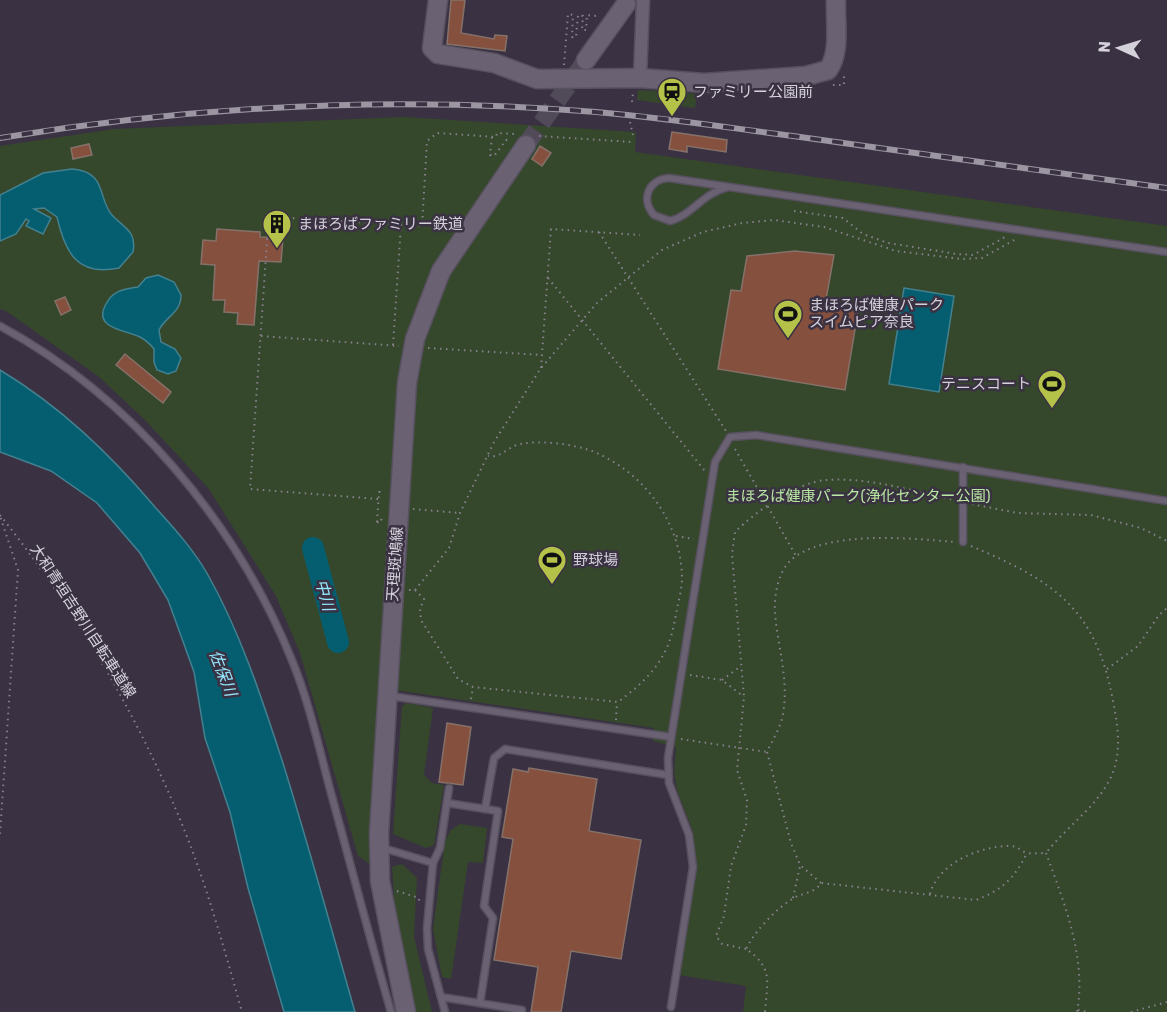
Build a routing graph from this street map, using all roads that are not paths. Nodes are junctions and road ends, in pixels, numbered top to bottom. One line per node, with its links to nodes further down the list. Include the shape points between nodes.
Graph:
1 (438, 0): 5 (main road, via 432,48 438,54 494,63 537,79)
2 (836, 0): 5 (main road, via 834,62 821,74 704,83)
3 (635, 2): 4 (main road); 5 (street)
4 (586, 60)
5 (640, 78)
6 (522, 139): 13 (main road, 天理斑鳩線, via 441,271 415,339 407,383)
7 (729, 187): 7 (lane, via 665,178 650,188 647,203 658,218 676,219 709,194); 8 (lane)
8 (1167, 252)
9 (0, 326): 25 (lane, via 91,388 166,458 238,554 267,602 292,660 312,722)
10 (963, 467): 11 (lane); 12 (lane); 14 (lane, via 756,435 730,437 715,462)
11 (1167, 501)
12 (963, 542)
13 (386, 695): 14 (lane); 19 (main road, 天理斑鳩線)
14 (671, 737): 15 (lane)
15 (668, 775): 18 (lane, via 505,749 494,758); 23 (lane, via 689,835 693,867)
16 (449, 788): 17 (lane)
17 (447, 803): 18 (lane); 20 (lane, via 440,848)
18 (485, 809): 22 (lane, via 498,811 484,906 493,918)
19 (380, 846): 20 (lane); 26 (main road, 天理斑鳩線, via 380,880)
20 (433, 863): 21 (lane, via 428,949)
21 (441, 997): 22 (lane); 27 (lane)
22 (480, 1003): 24 (lane)
23 (671, 1007)
24 (522, 1010)
25 (391, 1012)
26 (406, 1012)
27 (445, 1012)

